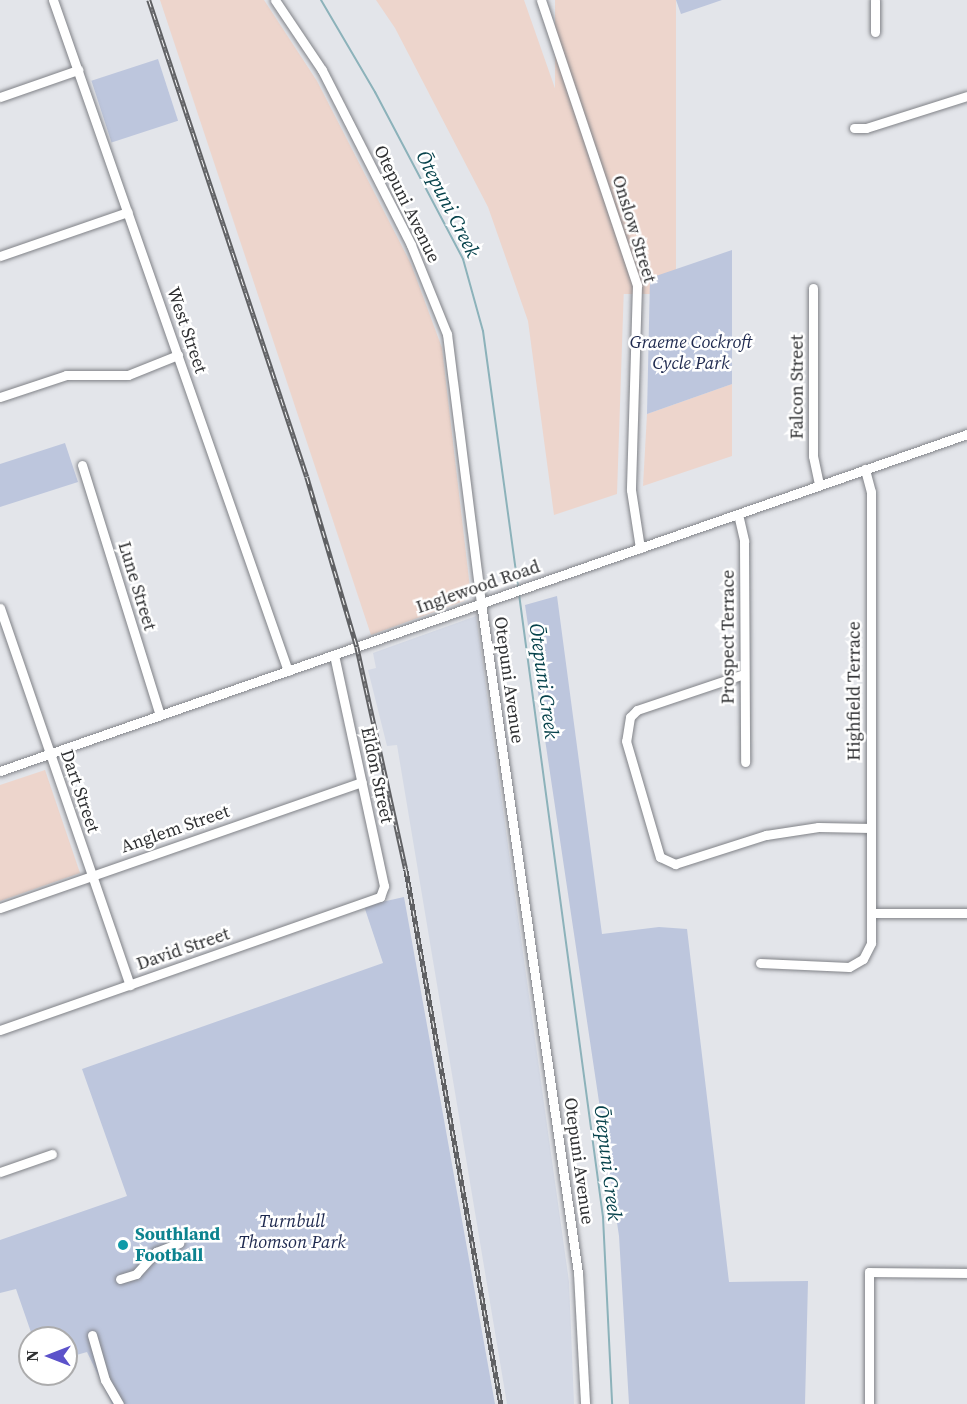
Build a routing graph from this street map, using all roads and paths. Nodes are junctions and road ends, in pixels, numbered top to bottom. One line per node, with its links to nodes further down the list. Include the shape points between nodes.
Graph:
1 (53, 0): 6 (street, West Street)
2 (275, 0): 21 (street, Otepuni Avenue, via 322,70 411,245 447,334)
3 (540, 0): 20 (street, Onslow Street, via 637,285 632,490)
4 (875, 0): 5 (street)
5 (875, 32)
6 (78, 70): 8 (street); 10 (street, West Street)
7 (967, 96): 9 (street)
8 (0, 97)
9 (854, 128)
10 (128, 212): 11 (street); 13 (street, West Street)
11 (0, 256)
12 (813, 288): 18 (street, Falcon Street, via 813,456)
13 (178, 355): 14 (street, via 128,375 66,375); 24 (street, West Street)
14 (0, 397)
15 (967, 434): 17 (street, Inglewood Road)
16 (82, 465): 26 (street, Lune Street)
17 (865, 469): 18 (street, Inglewood Road); 31 (street, Highfield Terrace, via 871,492)
18 (819, 485): 19 (street, Inglewood Road)
19 (738, 514): 20 (street, Inglewood Road); 25 (street, Prospect Terrace, via 744,541)
20 (640, 548): 21 (street, Inglewood Road)
21 (481, 603): 23 (street, Inglewood Road); 47 (street, Otepuni Avenue, via 578,1273)
22 (0, 608): 27 (street, Dart Street)
23 (334, 655): 24 (street, Inglewood Road); 30 (street, Eldon Street)
24 (288, 671): 26 (street, Inglewood Road)
25 (744, 674): 28 (street, Prospect Terrace); 31 (street, via 648,706 630,717 626,741 660,857 675,864 766,835 818,827)
26 (160, 716): 27 (street, Inglewood Road)
27 (50, 754): 29 (street, Inglewood Road); 32 (street, Dart Street)
28 (745, 762)
29 (0, 771)
30 (362, 782): 32 (street, Anglem Street); 33 (street, Eldon Street, via 384,886)
31 (871, 828): 35 (street, Highfield Terrace)
32 (92, 876): 34 (street, Anglem Street); 38 (street, Dart Street)
33 (376, 899): 38 (street, David Street)
34 (0, 908)
35 (872, 913): 36 (street); 37 (street, Highfield Terrace, via 871,943 857,964 837,968)
36 (967, 913)
37 (760, 963)
38 (130, 985): 39 (street, David Street)
39 (0, 1030)
40 (51, 1154): 41 (street)
41 (0, 1172)
42 (179, 1243): 44 (street, via 156,1252 136,1275)
43 (967, 1273): 48 (street, via 869,1272)
44 (120, 1279)
45 (92, 1335): 46 (street, via 105,1380)
46 (119, 1404)
47 (585, 1404)
48 (869, 1404)

